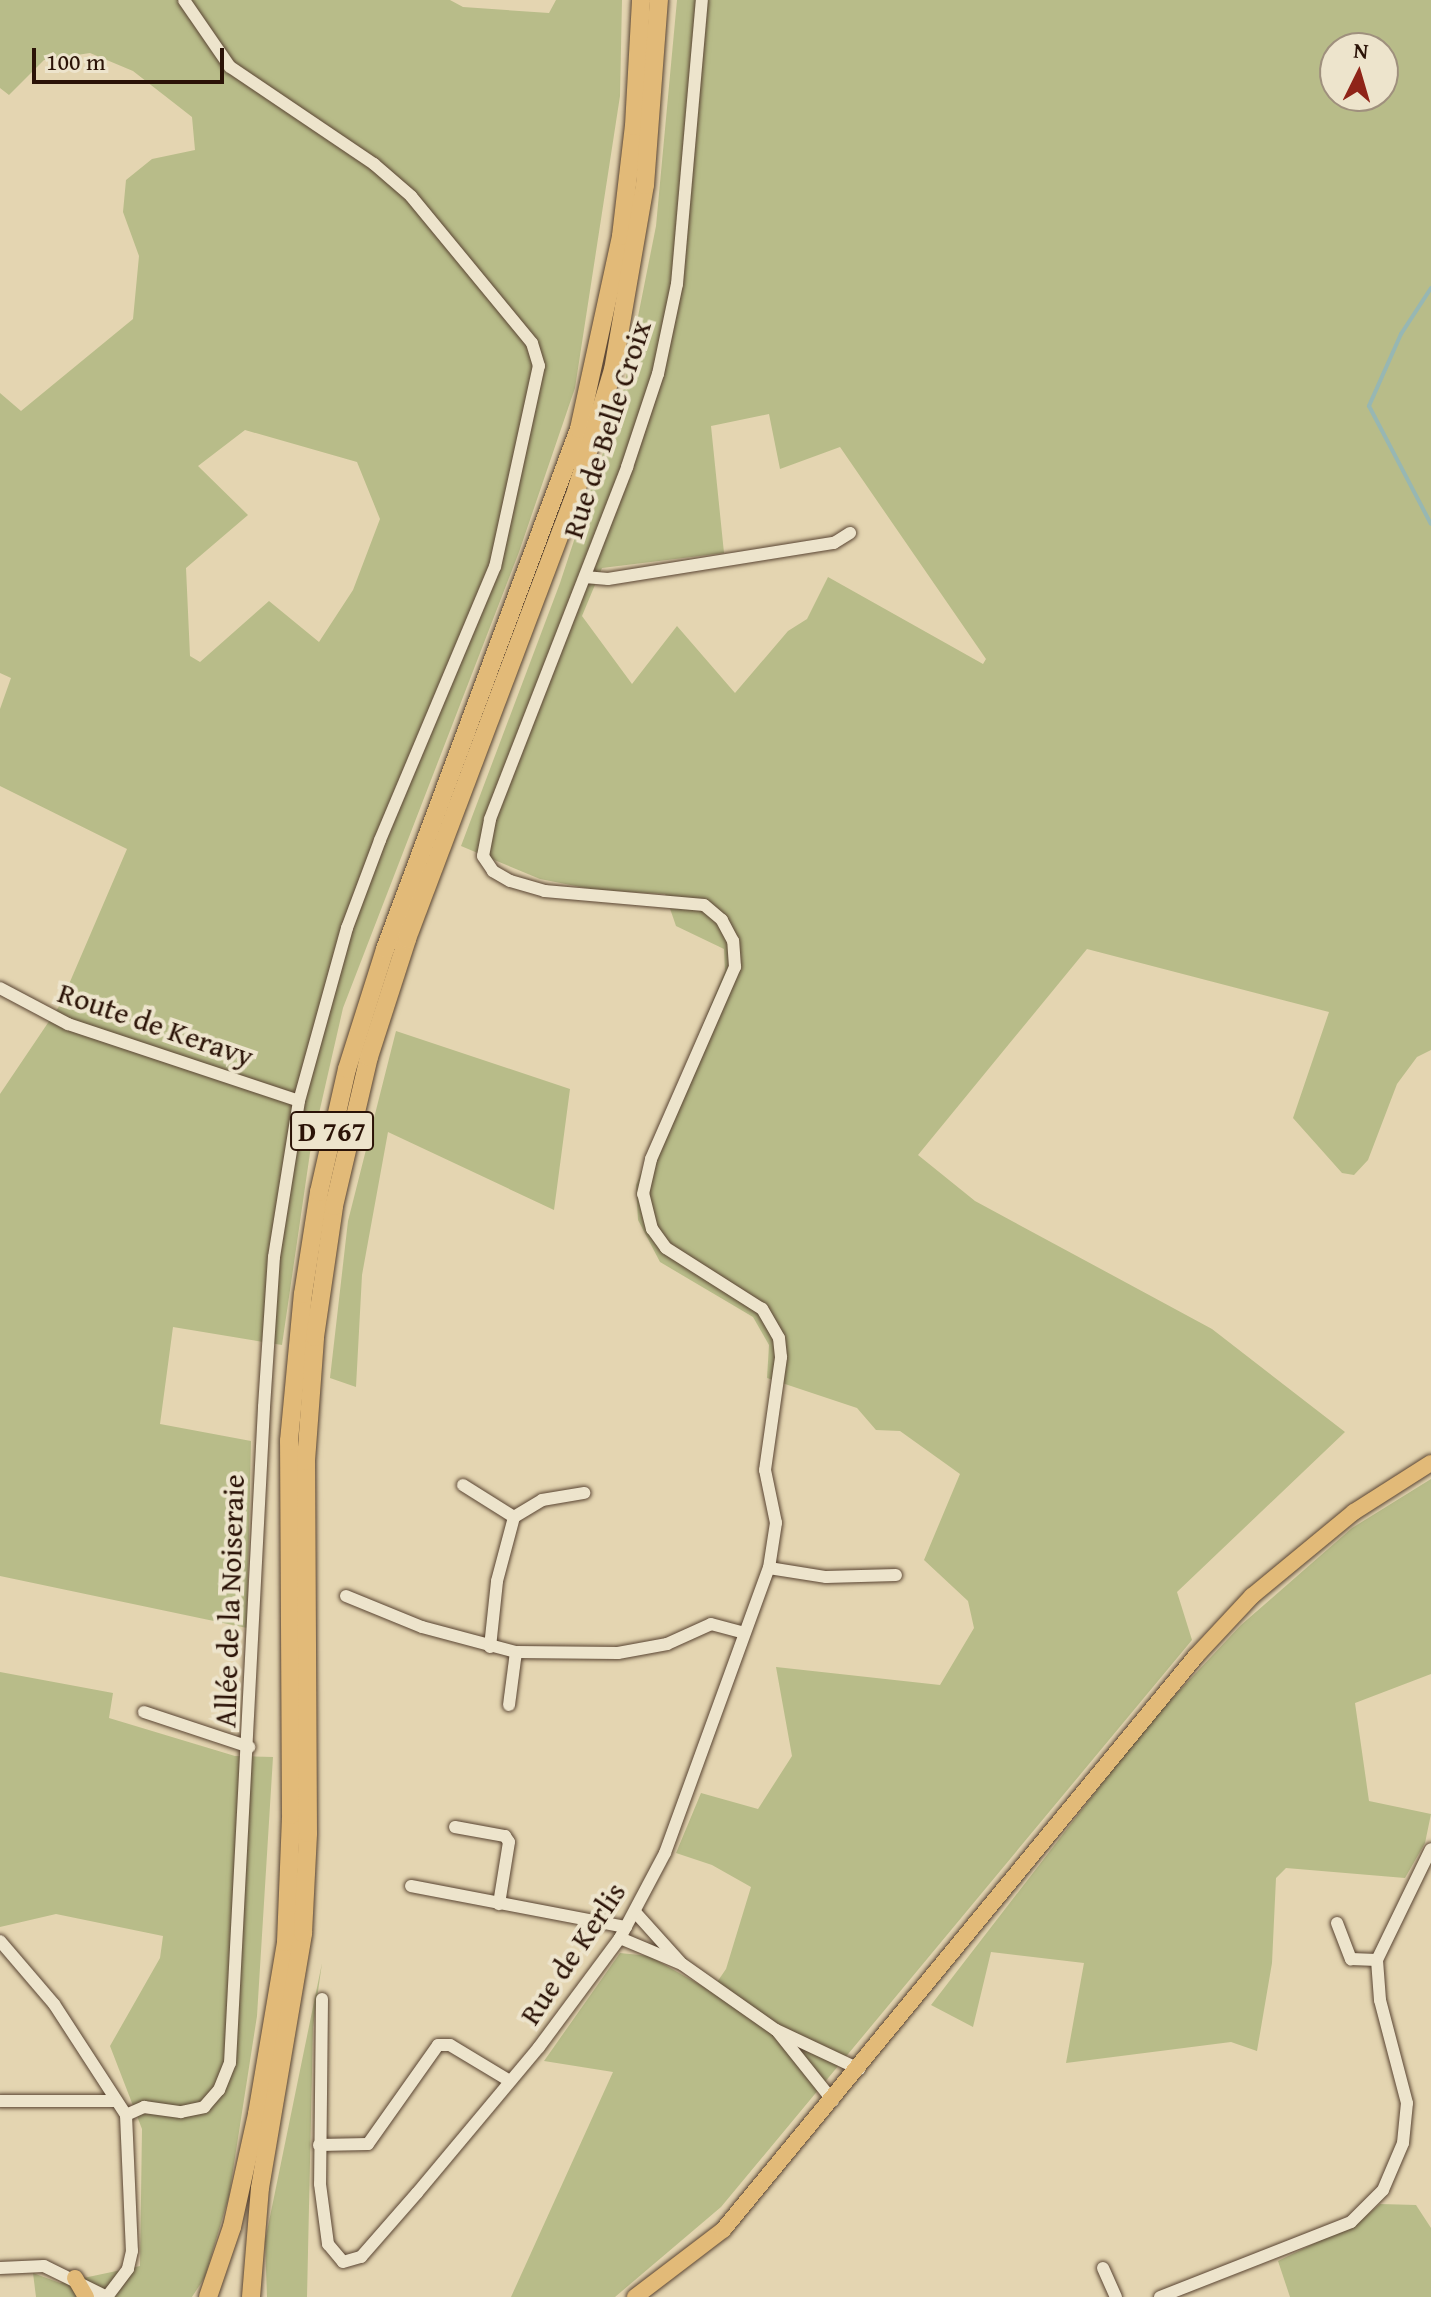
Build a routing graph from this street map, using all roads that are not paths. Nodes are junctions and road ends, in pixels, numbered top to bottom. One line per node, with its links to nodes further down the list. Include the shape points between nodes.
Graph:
1 (184, 0): 9 (street, Allée de la Noiseraie, via 230,67 374,164 411,196 532,343 539,366 495,567 380,840 321,1014)
2 (641, 0): 47 (highway, D 767, via 621,236 579,429 385,949 347,1069 319,1192 289,1441 291,1815 286,1942 254,2129 232,2227)
3 (659, 0): 48 (highway, D 767, via 645,185 613,370 574,498 379,1022 326,1252 306,1461 308,1833 303,1933 260,2188)
4 (702, 0): 6 (street, Rue de Belle Croix, via 674,299 658,374)
5 (850, 533): 6 (street, via 834,543 608,579)
6 (585, 577): 7 (street, Rue de Belle Croix, via 490,819)
7 (483, 856): 14 (street, Rue de Kerlis, via 493,871 510,881 545,891 704,905 722,920 733,941 735,967 651,1159 643,1194 652,1229 666,1248 762,1309 779,1338 765,1470 776,1523)
8 (0, 988): 9 (street, Route de Keravy, via 68,1024)
9 (299, 1101): 22 (street, Allée de la Noiseraie, via 273,1272)
10 (1431, 1463): 35 (main road, via 1307,1547 1214,1636)
11 (463, 1485): 13 (street)
12 (584, 1493): 13 (street, via 542,1500)
13 (514, 1517): 18 (street, via 497,1581)
14 (769, 1568): 15 (street, via 826,1577); 17 (street, Rue de Kerlis)
15 (896, 1575)
16 (346, 1596): 18 (street)
17 (744, 1633): 19 (street, via 711,1624 667,1644 618,1653); 27 (street, Rue de Kerlis, via 696,1775)
18 (490, 1647): 19 (street)
19 (516, 1652): 20 (street)
20 (509, 1705)
21 (144, 1712): 22 (street)
22 (249, 1747): 40 (street, Allée de la Noiseraie, via 230,2063 219,2090 204,2107 181,2112 144,2107)
23 (455, 1827): 26 (street, via 505,1836 509,1842)
24 (1431, 1849): 31 (street)
25 (411, 1886): 26 (street)
26 (499, 1904): 29 (street)
27 (635, 1912): 29 (street, Rue de Kerlis); 32 (street)
28 (1337, 1923): 31 (street, via 1351,1959)
29 (623, 1932): 32 (street); 36 (street, Rue de Kerlis)
30 (0, 1941): 38 (street, via 54,2004)
31 (1377, 1960): 51 (street, via 1380,2000 1407,2103 1403,2143 1383,2190 1351,2222)
32 (682, 1964): 34 (street)
33 (322, 1999): 41 (street)
34 (776, 2030): 35 (street); 39 (street)
35 (859, 2069): 39 (main road)
36 (510, 2081): 41 (street, via 450,2045 438,2045 368,2144); 41 (street, Rue de Kerlis, via 361,2257 343,2262 328,2244)
37 (0, 2101): 38 (street)
38 (115, 2101): 40 (street)
39 (833, 2101): 49 (main road, via 723,2230)
40 (126, 2115): 46 (street, via 132,2251 128,2269)
41 (319, 2145)
42 (0, 2268): 44 (street, via 44,2266)
43 (1103, 2268): 50 (street)
44 (75, 2278): 45 (main road); 46 (street)
45 (86, 2297)
46 (107, 2297)
47 (208, 2297)
48 (251, 2297)
49 (635, 2297)
50 (1116, 2297)
51 (1160, 2297)

